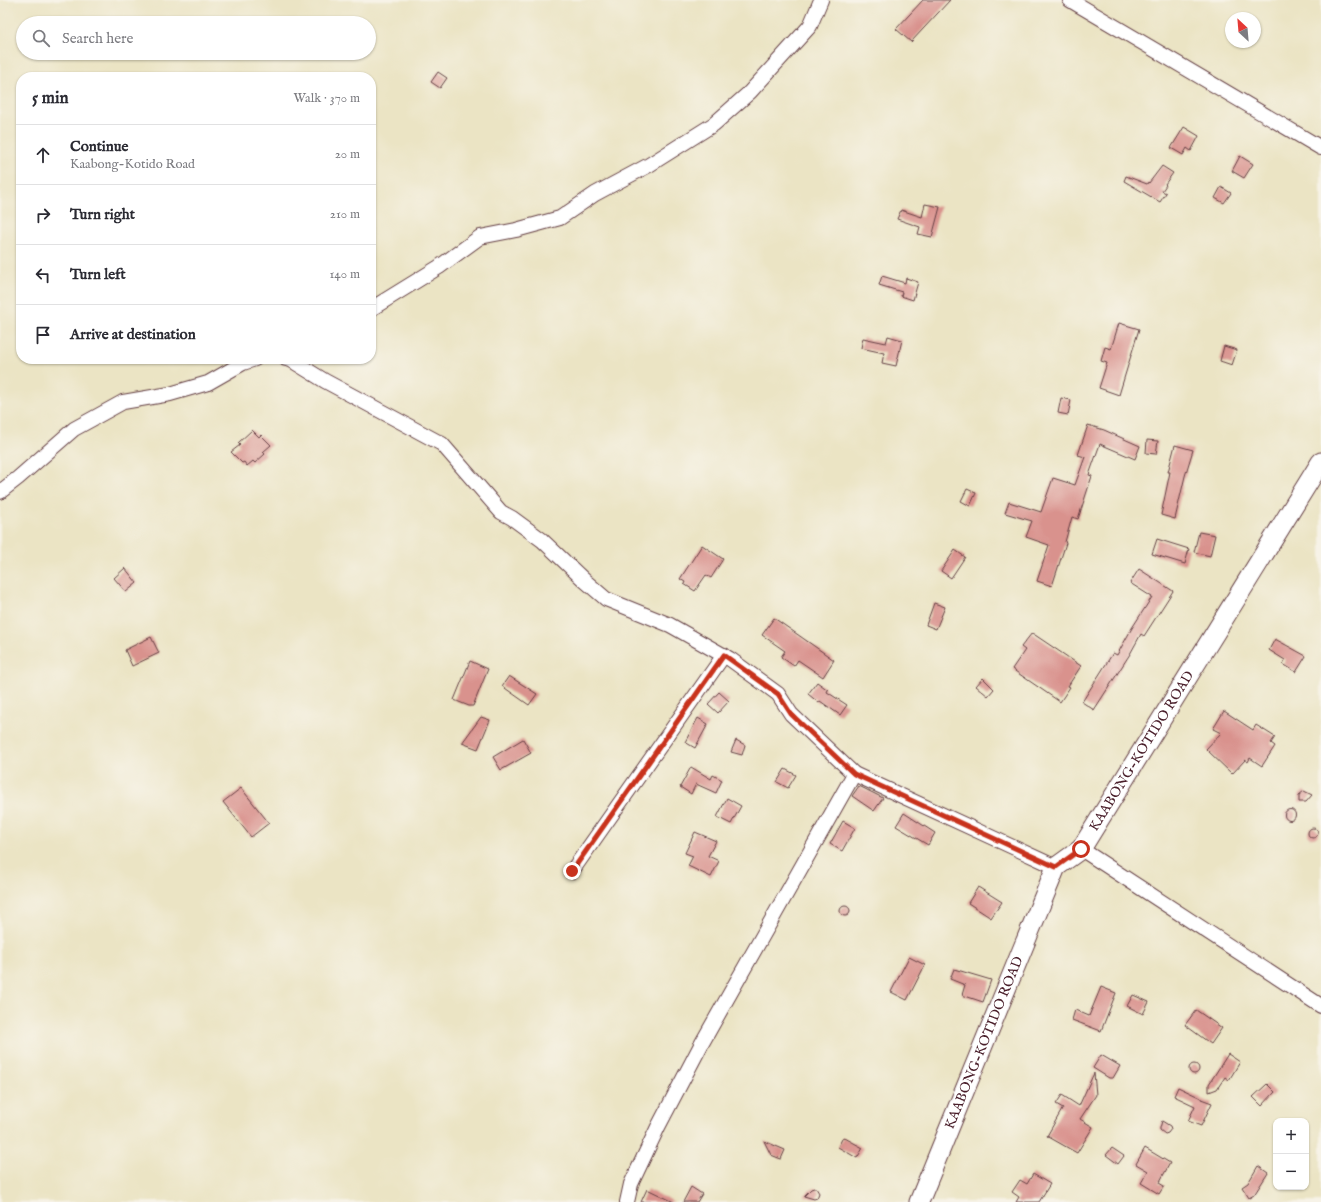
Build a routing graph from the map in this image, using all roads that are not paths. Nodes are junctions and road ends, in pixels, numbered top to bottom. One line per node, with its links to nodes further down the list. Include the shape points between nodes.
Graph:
1 (821, 0): 4 (street, via 810,26 750,92 714,124 649,165 595,194 560,218 516,230 480,236 440,267)
2 (1070, 0): 3 (street)
3 (1321, 148)
4 (376, 306)
5 (241, 364): 8 (street, via 208,382 170,394 123,402 74,429)
6 (297, 364): 9 (street, via 442,444 501,512 542,540 606,599 670,625)
7 (1321, 462): 11 (main road, KAABONG-KOTIDO ROAD)
8 (0, 492)
9 (724, 655): 10 (street, via 778,694 791,714); 13 (street)
10 (854, 774): 12 (street); 15 (street, via 684,1078 631,1184)
11 (1081, 849): 12 (main road, KAABONG-KOTIDO ROAD); 14 (street)
12 (1056, 867): 16 (main road, KAABONG-KOTIDO ROAD)
13 (572, 871)
14 (1321, 1006)
15 (627, 1202)
16 (919, 1202)

